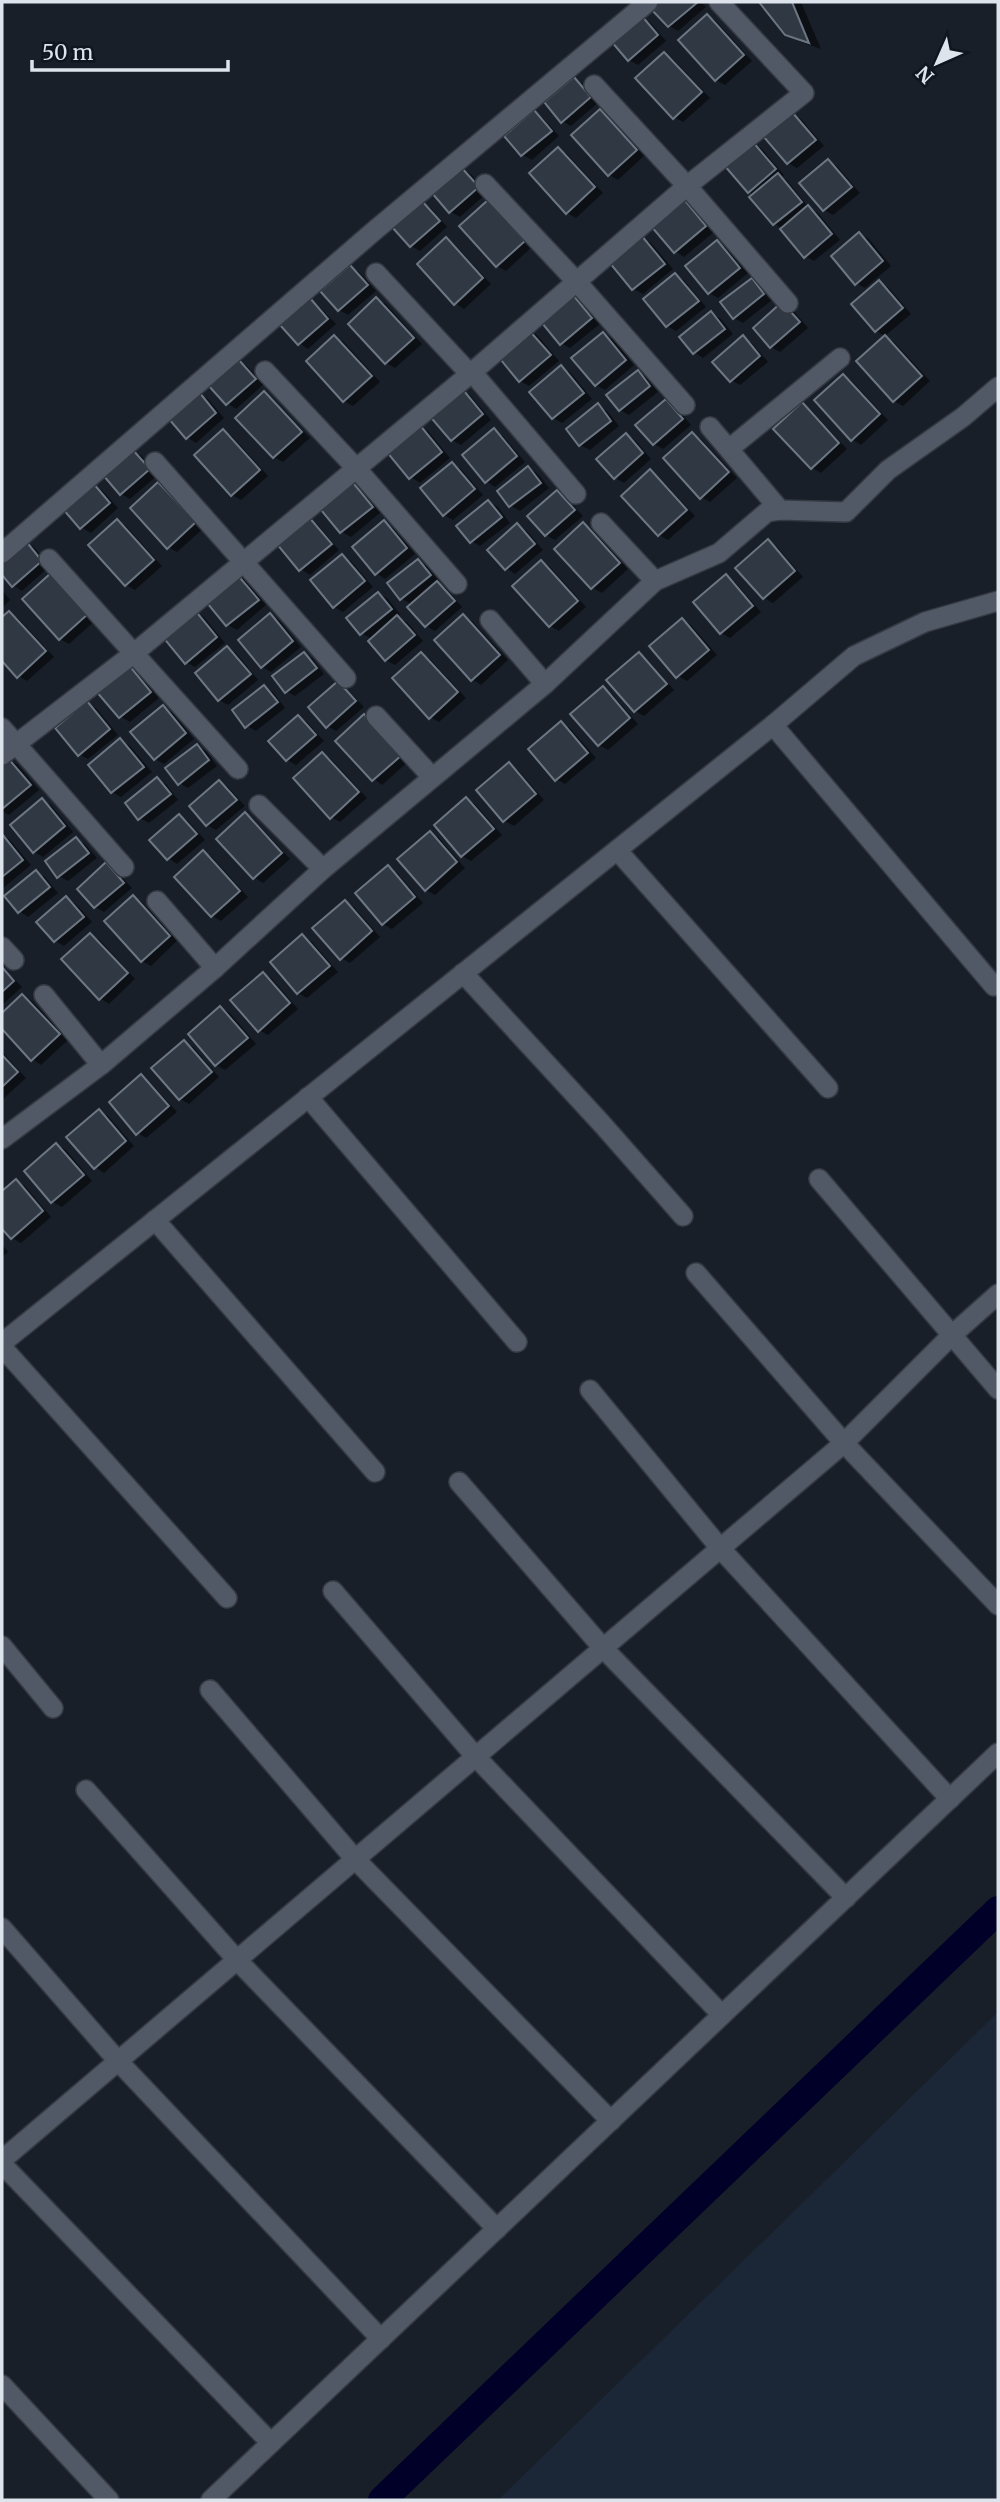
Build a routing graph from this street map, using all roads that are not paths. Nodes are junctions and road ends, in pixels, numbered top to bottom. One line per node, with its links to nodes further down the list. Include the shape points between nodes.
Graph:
1 (648, 2): 21 (street, via 374,231)
2 (719, 2): 5 (street, via 804,93)
3 (594, 85): 5 (street)
4 (485, 184): 7 (street)
5 (687, 186): 7 (street); 8 (street)
6 (376, 274): 11 (street)
7 (576, 281): 11 (street); 13 (street)
8 (788, 303)
9 (840, 358): 15 (street)
10 (265, 371): 17 (street)
11 (471, 373): 17 (street); 18 (street)
12 (998, 387): 19 (street, via 888,470 846,512)
13 (685, 405)
14 (710, 426): 15 (street)
15 (729, 449): 19 (street)
16 (155, 462): 23 (street)
17 (356, 468): 23 (street); 25 (street)
18 (576, 494)
19 (780, 510): 24 (street, via 767,512 719,553)
20 (601, 523): 24 (street)
21 (2, 553)
22 (50, 559): 28 (street)
23 (244, 561): 28 (street); 29 (street)
24 (655, 582): 30 (street)
25 (457, 584)
26 (998, 601): 32 (street, via 925,622 854,656)
27 (490, 620): 30 (street)
28 (134, 654): 34 (street); 35 (street)
29 (346, 678)
30 (545, 684): 36 (street)
31 (376, 716): 36 (street)
32 (772, 725): 38 (street); 44 (street)
33 (2, 728): 34 (street)
34 (9, 750): 39 (street)
35 (238, 769)
36 (432, 777): 40 (street)
37 (259, 805): 40 (street)
38 (617, 850): 43 (street); 47 (street)
39 (124, 867)
40 (323, 869): 42 (street)
41 (157, 901): 42 (street)
42 (215, 968): 46 (street)
43 (463, 973): 48 (street); 51 (street)
44 (995, 986)
45 (44, 995): 46 (street)
46 (101, 1065): 49 (street)
47 (828, 1088)
48 (308, 1097): 52 (street); 56 (street)
49 (2, 1139)
50 (819, 1179): 55 (street)
51 (683, 1216)
52 (155, 1220): 57 (street); 61 (street)
53 (696, 1273): 60 (street)
54 (998, 1294): 55 (street)
55 (951, 1336): 58 (street); 60 (street)
56 (517, 1342)
57 (2, 1345): 65 (street)
58 (998, 1389)
59 (590, 1390): 63 (street)
60 (844, 1443): 63 (street); 66 (street)
61 (375, 1472)
62 (458, 1482): 68 (street)
63 (720, 1548): 68 (street); 74 (street)
64 (333, 1591): 72 (street)
65 (227, 1598)
66 (998, 1605)
67 (2, 1646): 70 (street)
68 (603, 1648): 72 (street); 76 (street)
69 (211, 1690): 75 (street)
70 (53, 1708)
71 (998, 1753): 74 (street)
72 (476, 1756): 75 (street); 79 (street)
73 (86, 1790): 78 (street)
74 (950, 1799): 76 (street)
75 (355, 1859): 78 (street); 81 (street)
76 (846, 1898): 79 (street)
77 (2, 1927): 80 (street)
78 (237, 1960): 80 (street); 83 (street)
79 (722, 2015): 81 (street)
80 (118, 2061): 82 (street); 84 (street)
81 (611, 2121): 83 (street)
82 (2, 2162): 86 (street)
83 (496, 2229): 84 (street)
84 (381, 2339): 86 (street)
85 (2, 2385): 87 (street)
86 (271, 2443): 88 (street)
87 (109, 2500)
88 (211, 2500)

